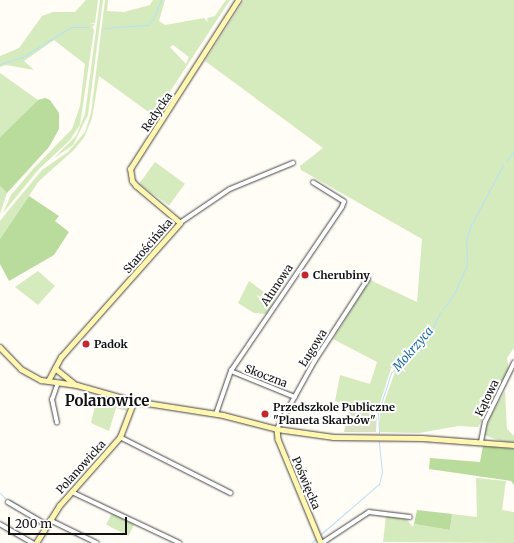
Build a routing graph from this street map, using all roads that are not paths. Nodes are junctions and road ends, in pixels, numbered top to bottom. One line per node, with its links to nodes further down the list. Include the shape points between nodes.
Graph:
1 (238, 0): 4 (street, Redycka, via 130,169 132,181 136,186)
2 (293, 163): 4 (street, Starościńska, via 230,190)
3 (313, 184): 9 (street, Ałunowa, via 344,202 342,207)
4 (180, 223): 8 (street, Starościńska)
5 (368, 279): 13 (street, Ługowa)
6 (0, 347): 10 (street, via 21,369)
7 (514, 363): 19 (street, Kątowa, via 485,422)
8 (55, 368): 10 (street, Starościńska); 12 (street)
9 (231, 371): 13 (street, Skoczna); 15 (street, Ałunowa)
10 (48, 381): 11 (street)
11 (58, 383): 12 (street); 16 (street, via 52,400)
12 (77, 385): 14 (street)
13 (295, 397): 17 (street, Ługowa)
14 (134, 401): 15 (street); 18 (street, Polanowicka)
15 (216, 414): 17 (street)
16 (57, 423)
17 (277, 428): 19 (street, via 333,437 422,438); 32 (street, Poświęcka, via 278,439)
18 (120, 437): 21 (street, Polanowicka); 22 (street)
19 (481, 442): 20 (street)
20 (514, 445)
21 (72, 492): 25 (street, Polanowicka); 31 (street)
22 (231, 493)
23 (8, 502): 27 (street)
24 (410, 517): 32 (street, via 365,513)
25 (50, 520): 27 (street, Polanowicka); 30 (street)
26 (0, 524): 28 (street)
27 (47, 525): 29 (street, Polanowicka)
28 (33, 543)
29 (36, 543)
30 (97, 543)
31 (180, 543)
32 (322, 543)

